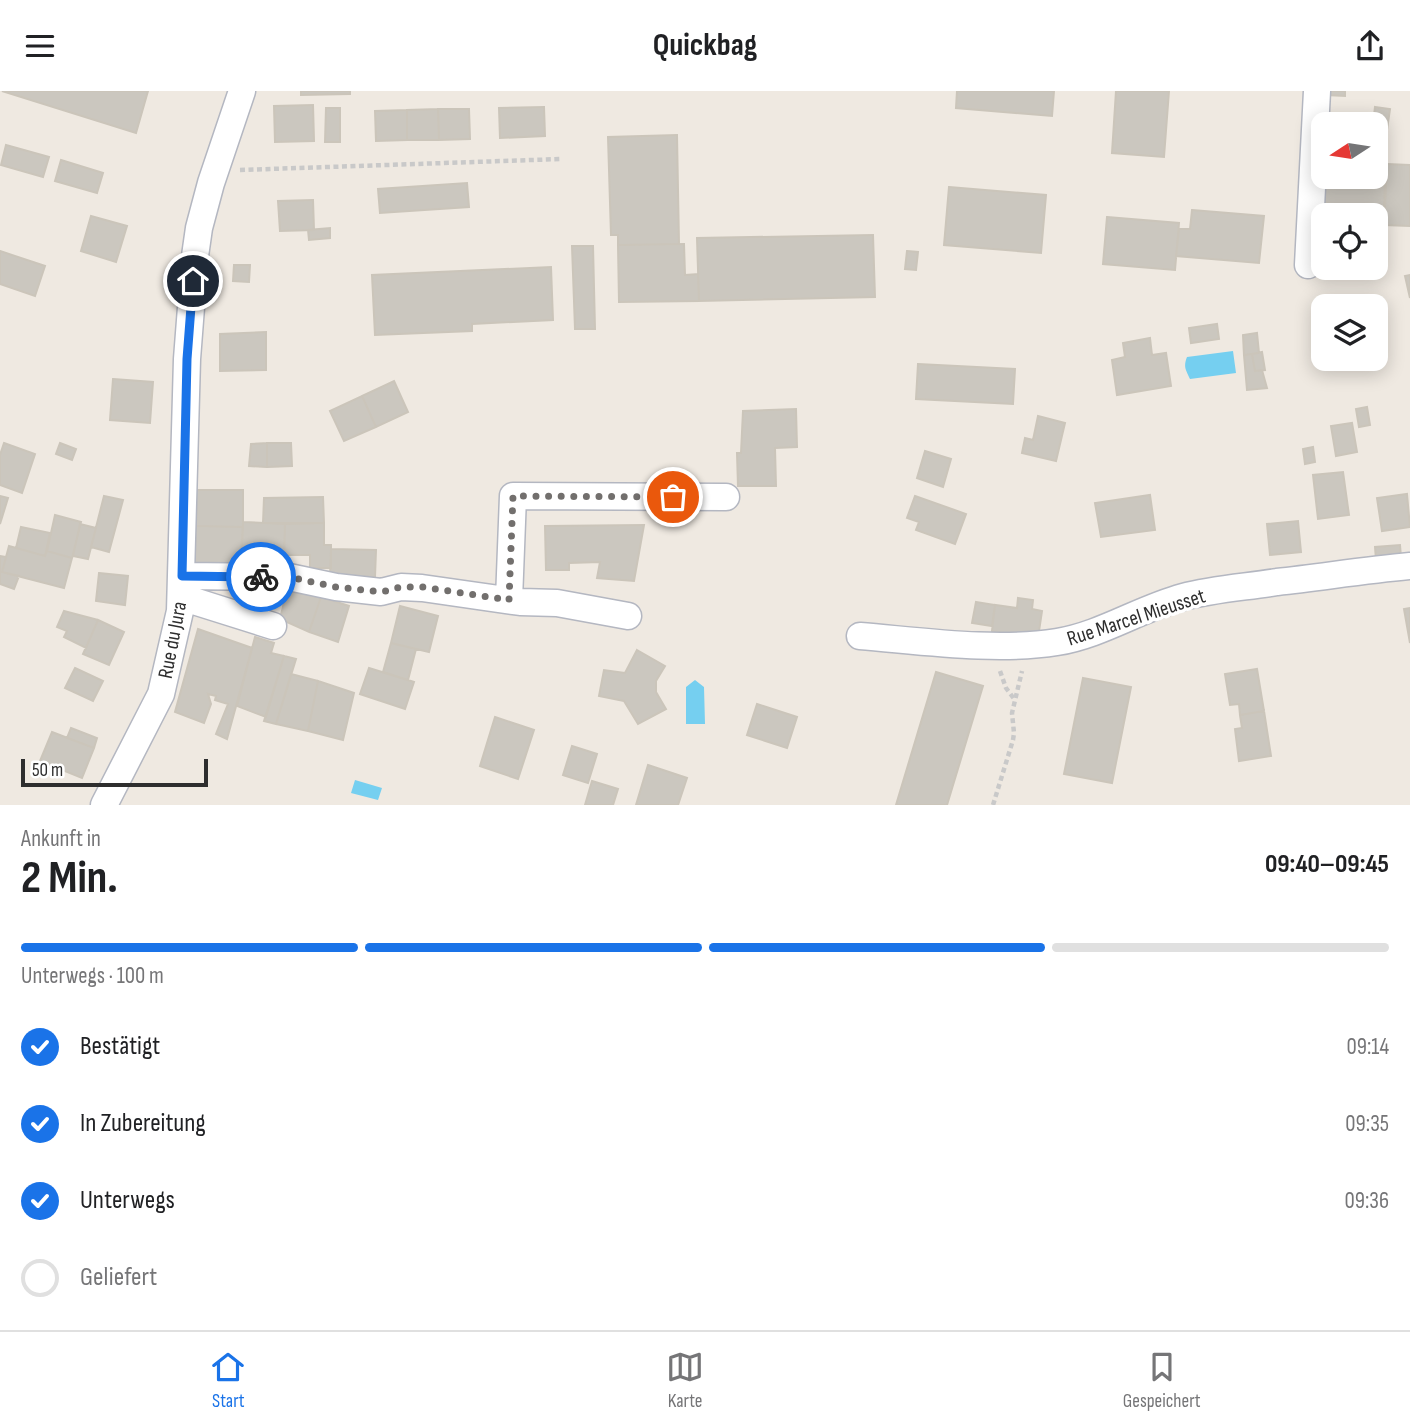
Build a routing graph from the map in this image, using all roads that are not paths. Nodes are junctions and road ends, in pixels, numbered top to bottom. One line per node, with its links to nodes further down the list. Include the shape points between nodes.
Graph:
1 (242, 91): 6 (street, Rue du Jura, via 199,228 194,262)
2 (1317, 91): 3 (street)
3 (1308, 265)
4 (726, 497): 7 (street, via 513,496)
5 (1410, 566): 10 (street, Rue Marcel Mieusset, via 1182,597 1060,642 952,643)
6 (181, 587): 7 (street, via 289,577 382,592 422,587); 9 (street); 11 (street, Rue du Jura, via 174,644 161,694)
7 (509, 600): 8 (street)
8 (628, 616)
9 (273, 626)
10 (860, 636)
11 (104, 805)

